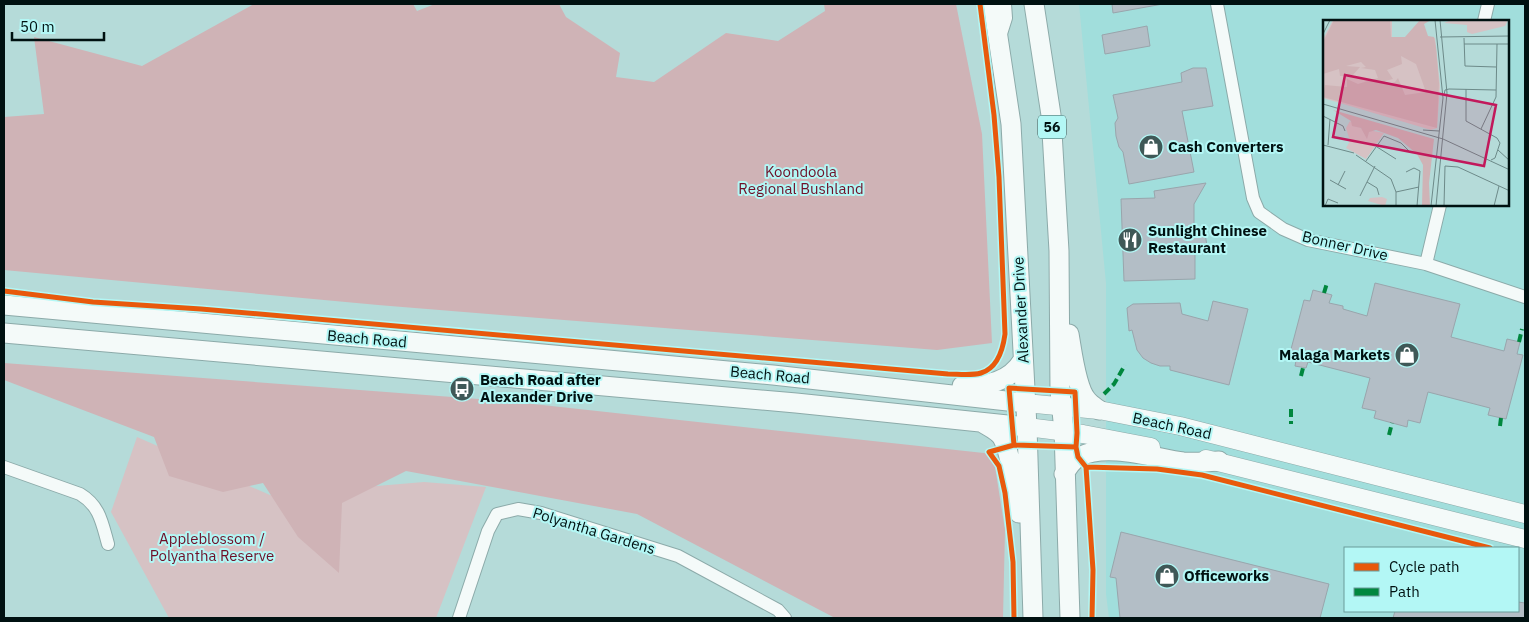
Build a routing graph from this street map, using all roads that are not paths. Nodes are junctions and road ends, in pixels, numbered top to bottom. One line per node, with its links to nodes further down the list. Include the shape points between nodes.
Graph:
1 (993, 4): 7 (main road, Alexander Drive)
2 (1004, 4): 7 (street, via 1006,18)
3 (1034, 4): 9 (main road, 56, via 1051,115)
4 (1217, 4): 10 (street, Bonner Drive, via 1253,198 1259,212 1283,229 1308,240)
5 (1488, 4): 6 (street)
6 (1484, 20)
7 (999, 39): 14 (main road, Alexander Drive, via 1011,124)
8 (1440, 206): 10 (street)
9 (1059, 251): 17 (main road, 56); 18 (main road, via 1068,287 1068,324 1074,365 1086,400)
10 (1426, 264): 11 (street, Bonner Drive)
11 (1525, 296)
12 (4, 305): 15 (main road, Beach Road)
13 (4, 333): 19 (main road, Beach Road, via 796,403)
14 (1023, 360): 15 (main road, via 1011,376 986,385 957,386 894,380); 16 (main road, Alexander Drive)
15 (867, 384): 16 (main road, Beach Road)
16 (1025, 402): 17 (main road, Beach Road); 20 (main road, Alexander Drive)
17 (1062, 406): 18 (main road, Beach Road); 21 (main road, 56)
18 (1099, 410): 22 (main road, Beach Road, via 1180,426)
19 (983, 423): 20 (main road, Beach Road); 32 (main road, via 1001,435 1007,447)
20 (1027, 427): 21 (main road, Beach Road); 32 (main road, Alexander Drive)
21 (1064, 432): 23 (main road, Beach Road); 25 (main road, 56)
22 (1302, 458): 26 (main road, via 1310,468 1347,478 1361,490); 27 (main road, Beach Road)
23 (1218, 461): 25 (main road, via 1186,462 1113,451 1094,452 1078,457); 26 (main road, Beach Road)
24 (4, 467): 31 (street, via 90,500 101,517)
25 (1064, 474): 36 (main road, 56)
26 (1364, 498): 30 (main road, Beach Road)
27 (1499, 507): 28 (main road); 29 (main road, Beach Road)
28 (1525, 510)
29 (1525, 514)
30 (1525, 538)
31 (108, 544)
32 (1032, 598): 35 (main road, Alexander Drive)
33 (459, 618): 34 (street, Polyantha Gardens, via 488,531 497,514 518,510 542,513 678,556 778,610)
34 (785, 618)
35 (1033, 618)
36 (1070, 618)

